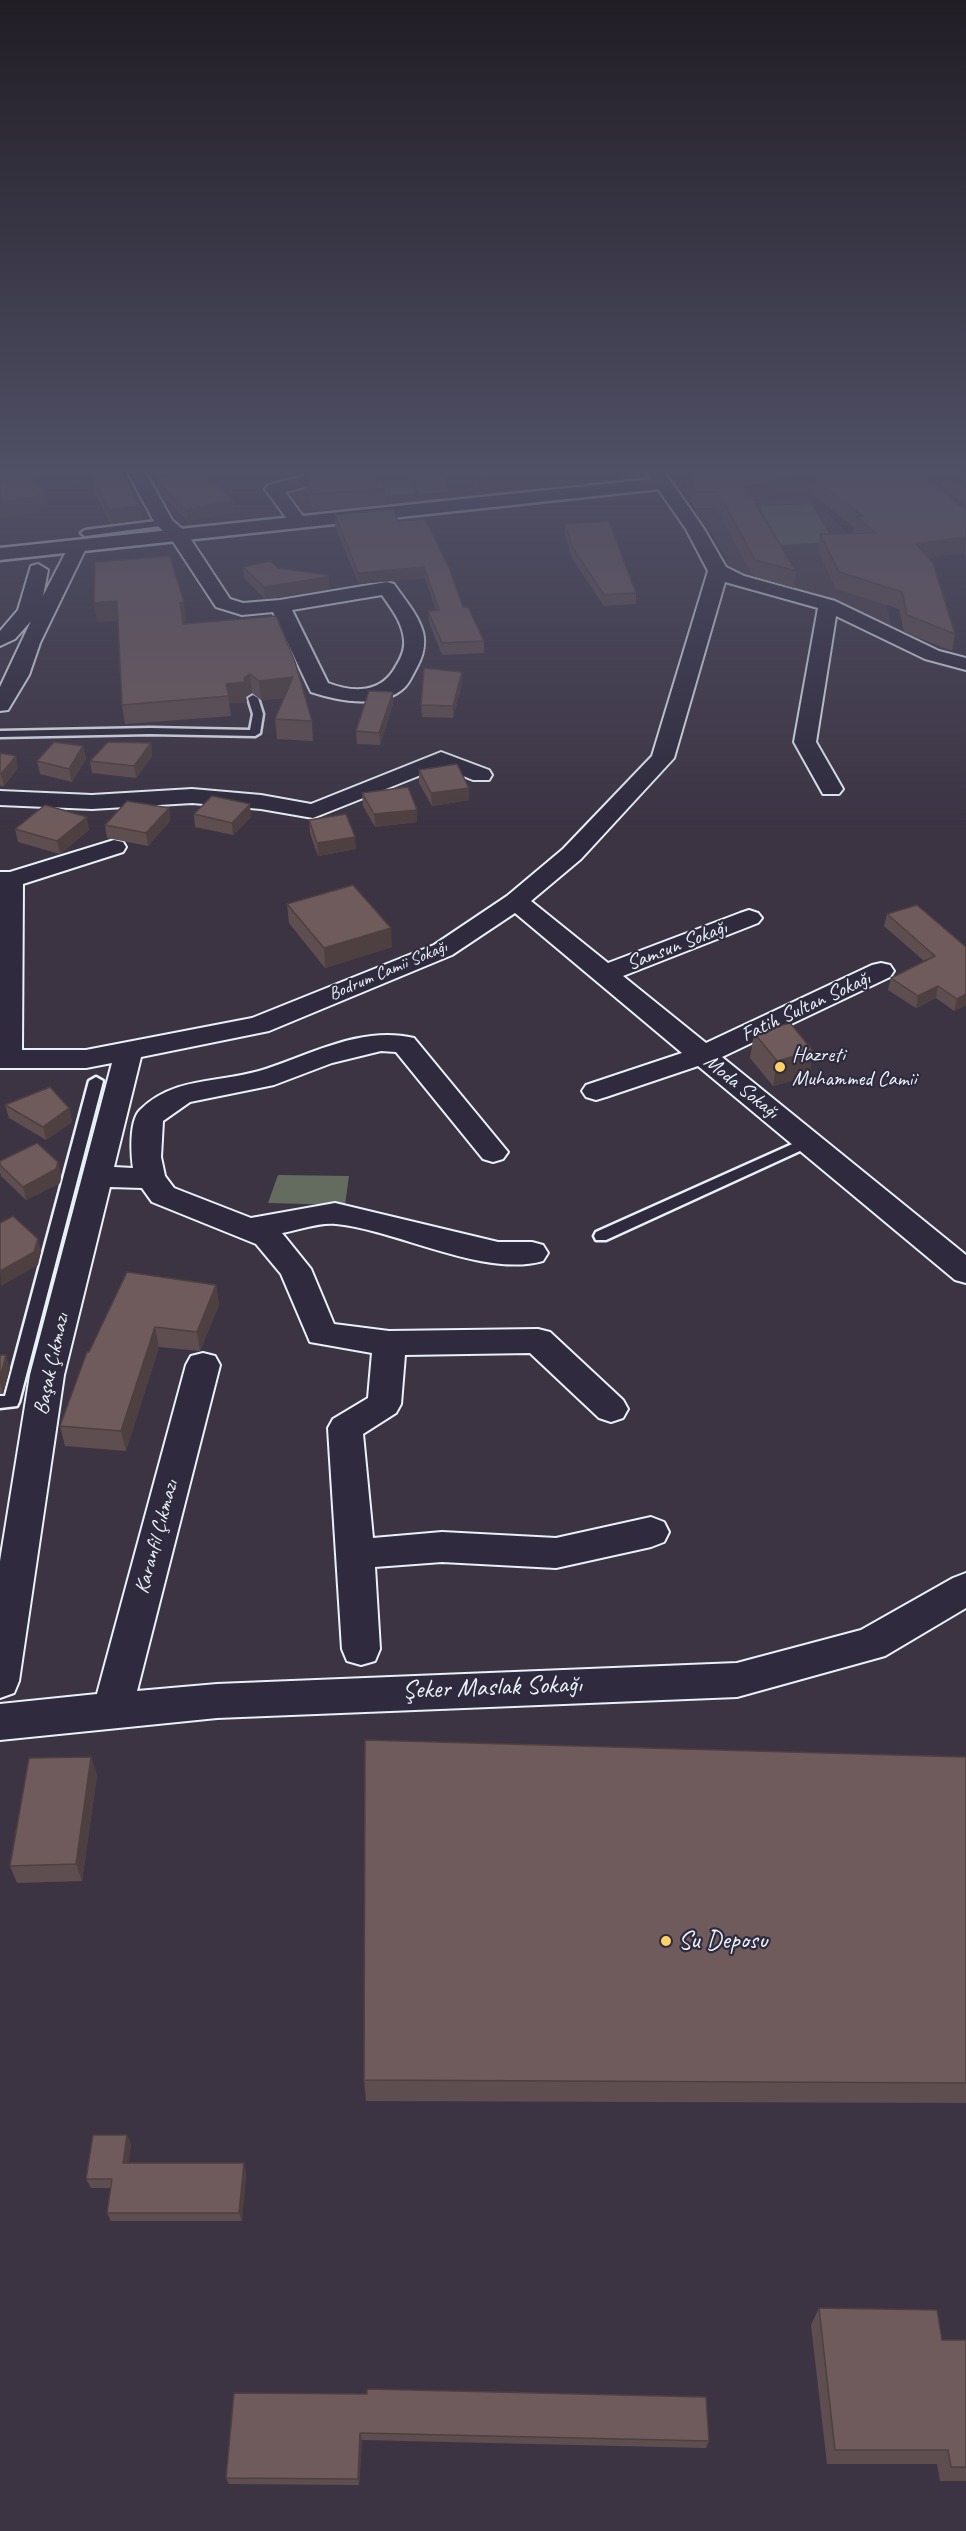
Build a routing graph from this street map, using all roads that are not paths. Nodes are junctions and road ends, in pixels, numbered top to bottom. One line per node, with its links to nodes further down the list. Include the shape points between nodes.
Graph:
1 (34, 591): 10 (street, via 15,630)
2 (55, 591): 13 (street, via 18,675)
3 (216, 591): 9 (street, via 227,607)
4 (368, 591): 9 (street)
5 (389, 591): 9 (street, via 403,611 414,648 398,682 387,690 370,693 336,693 319,687)
6 (712, 591): 20 (street, Bodrum Camii Sokağı, via 663,758 572,854)
7 (779, 591): 8 (street)
8 (828, 604): 11 (street, via 932,655); 16 (street, via 805,742)
9 (280, 606)
10 (0, 640)
11 (966, 664)
12 (253, 698): 14 (lane, via 258,714 255,733)
13 (0, 705)
14 (0, 734)
15 (481, 775): 17 (street, via 441,759 313,811 192,796 92,802)
16 (831, 789)
17 (0, 798)
18 (114, 847): 19 (street)
19 (5, 879): 26 (street)
20 (516, 902): 23 (street, Moda Sokağı); 24 (street, Bodrum Camii Sokağı, via 443,950 259,1025)
21 (749, 918): 23 (street, Samsun Sokağı)
22 (880, 972): 25 (street, Fatih Sultan Sokağı)
23 (604, 974): 25 (street, Moda Sokağı)
24 (129, 1051): 26 (street, Bodrum Camii Sokağı, via 86,1059); 31 (street, Başak Çıkmazı)
25 (703, 1055): 28 (street, Fatih Sultan Sokağı); 29 (street, Moda Sokağı)
26 (4, 1059)
27 (96, 1081): 39 (lane, via 11,1402)
28 (596, 1091)
29 (808, 1142): 34 (lane); 36 (street, Moda Sokağı)
30 (493, 1152): 32 (street, via 404,1044 381,1042 322,1057 264,1079 180,1094 149,1117 146,1157)
31 (97, 1177): 32 (street); 45 (street, Başak Çıkmazı, via 47,1375)
32 (150, 1178): 33 (street, via 163,1196)
33 (247, 1228): 35 (street, via 335,1213 498,1252); 37 (street, via 267,1236 295,1269 322,1334)
34 (601, 1236)
35 (532, 1252)
36 (966, 1272)
37 (389, 1343): 40 (street, via 538,1341); 42 (street, via 384,1404 345,1428)
38 (203, 1365): 46 (street, Karanfil Çıkmazı)
39 (0, 1402)
40 (611, 1409)
41 (651, 1532): 42 (street, via 556,1553 442,1547)
42 (356, 1554): 44 (street)
43 (966, 1589): 46 (street, Şeker Maslak Sokağı, via 871,1644 737,1680 382,1692)
44 (361, 1649)
45 (0, 1681)
46 (112, 1710): 47 (street, Şeker Maslak Sokağı)
47 (0, 1722)

